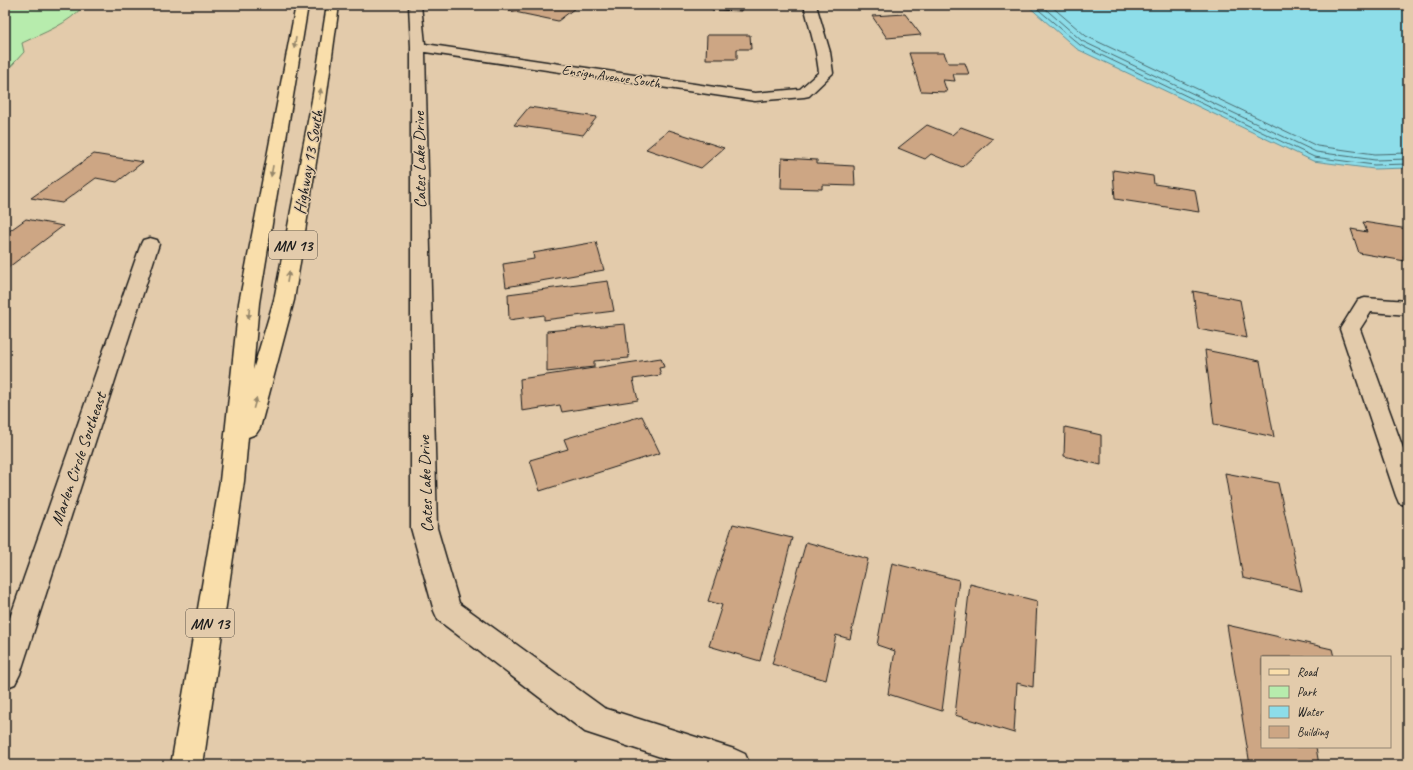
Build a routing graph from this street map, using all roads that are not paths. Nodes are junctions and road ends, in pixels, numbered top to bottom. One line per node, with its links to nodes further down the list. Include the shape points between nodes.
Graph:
1 (302, 5): 8 (main road, Highway 13 South / MN 13, one-way to 8, via 250,303)
2 (333, 5): 8 (main road, Highway 13 South / MN 13, one-way to 2, via 284,300)
3 (415, 5): 5 (street, Cates Lake Drive)
4 (810, 5): 5 (street, Ensign Avenue South, via 826,73 804,92 754,97)
5 (418, 47): 12 (street, Cates Lake Drive, via 424,528 448,611 596,721)
6 (150, 244): 10 (street, Marlen Circle Southeast)
7 (1408, 308): 9 (street, via 1365,305 1350,329)
8 (232, 481): 11 (main road, Highway 13 South / MN 13)
9 (1408, 496)
10 (5, 674)
11 (187, 765)
12 (734, 765)

